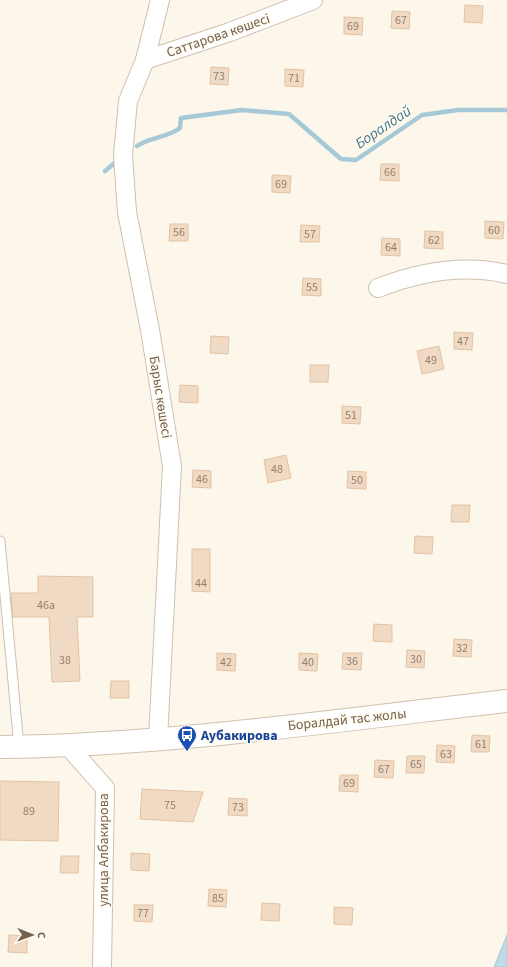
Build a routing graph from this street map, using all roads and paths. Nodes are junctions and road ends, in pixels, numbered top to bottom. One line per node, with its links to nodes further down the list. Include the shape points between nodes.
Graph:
1 (160, 0): 3 (street, Барыс көшесі)
2 (313, 0): 3 (street, Саттарова көшесі, via 230,32)
3 (144, 60): 8 (street, Барыс көшесі, via 128,101 123,155 127,212 150,330 172,466)
4 (507, 274): 5 (street, via 454,269 402,279)
5 (378, 288)
6 (0, 541): 10 (lane)
7 (507, 701): 8 (main road, Боралдай тас жолы)
8 (158, 739): 9 (main road, Боралдай тас жолы)
9 (68, 746): 10 (main road, Боралдай тас жолы); 11 (street, улица Албакирова, via 105,788)
10 (10, 747)
11 (102, 967)

